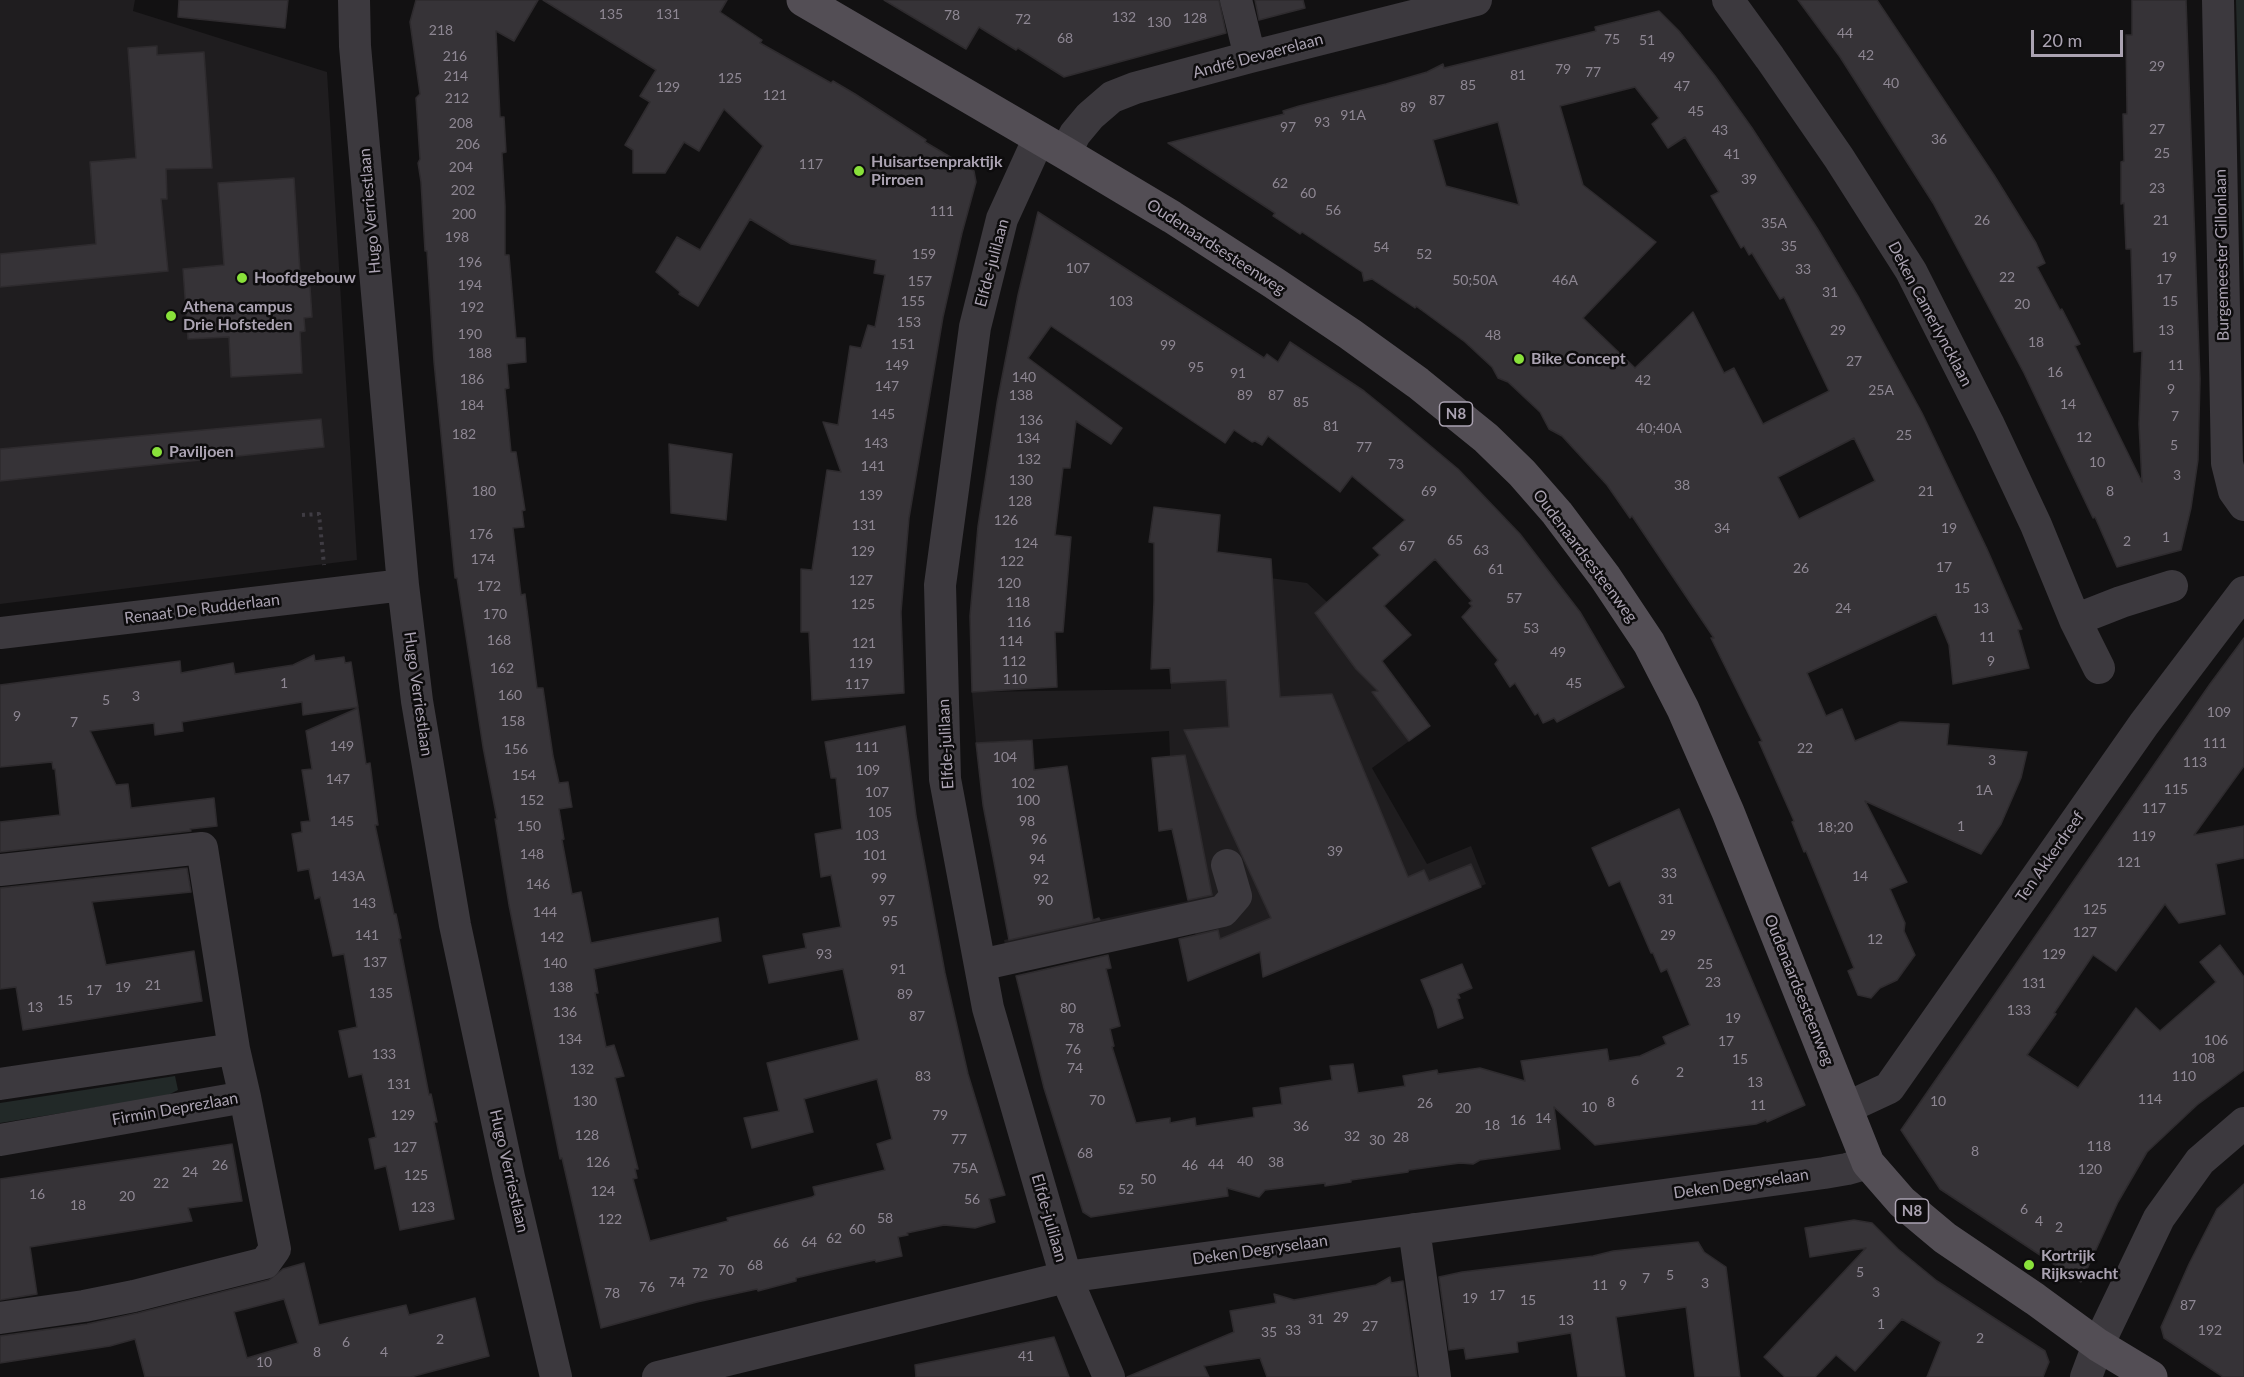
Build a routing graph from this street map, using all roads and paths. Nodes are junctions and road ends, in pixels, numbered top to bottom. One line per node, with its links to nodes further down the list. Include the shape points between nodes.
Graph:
1 (354, 0): 11 (street, Hugo Verriestlaan)
2 (803, 0): 8 (main road, Oudenaardsesteenweg / N8)
3 (1236, 0): 7 (street)
4 (1476, 0): 7 (street, André Devaerelaan)
5 (1728, 0): 15 (street, Deken Camerlyncklaan, via 1839,158 1911,271 1989,425)
6 (2218, 0): 9 (street, Burgemeester Gillonlaan, via 2227,463 2234,491)
7 (1250, 57): 8 (street, André Devaerelaan, via 1112,97 1075,134)
8 (1052, 146): 20 (street, Elfde-julilaan, via 1002,219 975,327 940,585 945,779); 24 (main road, Oudenaardsesteenweg / N8, via 1172,217 1399,369 1486,438 1557,513 1649,643 1683,709)
9 (2244, 505)
10 (302, 515): 14 (path, via 319,514)
11 (403, 585): 14 (street, Renaat De Rudderlaan); 32 (street, Hugo Verriestlaan, via 417,701 455,925)
12 (2172, 586): 15 (street)
13 (2244, 592): 24 (street, Ten Akkerdreef, via 2144,724 1889,1088)
14 (327, 594): 16 (street, Renaat De Rudderlaan)
15 (2075, 620): 17 (street, Deken Camerlyncklaan)
16 (1, 629)
17 (2098, 668)
18 (1227, 865): 20 (street, via 1236,896 1223,911)
19 (0, 870): 21 (street, Firmin Deprezlaan, via 202,848)
20 (980, 965): 29 (street, Elfde-julilaan, via 988,1008)
21 (234, 1048): 22 (street); 23 (street, Firmin Deprezlaan)
22 (0, 1084)
23 (245, 1097): 26 (street, Firmin Deprezlaan); 30 (street, via 275,1249 265,1263 135,1296)
24 (1846, 1107): 27 (main road, Oudenaardsesteenweg / N8)
25 (2244, 1123): 31 (street, via 2199,1161 2158,1218)
26 (0, 1140)
27 (1868, 1163): 28 (street, Deken Degryselaan, via 1836,1171); 31 (main road, Oudenaardsesteenweg / N8, via 1902,1202 1945,1238)
28 (1414, 1229): 29 (street, Deken Degryselaan); 35 (street)
29 (1066, 1277): 33 (street, Deken Degryselaan); 34 (street, Elfde-julilaan)
30 (0, 1318)
31 (2098, 1345): 36 (street); 37 (main road, N8)
32 (556, 1377)
33 (658, 1377)
34 (1109, 1377)
35 (1435, 1377)
36 (2086, 1377)
37 (2151, 1377)

